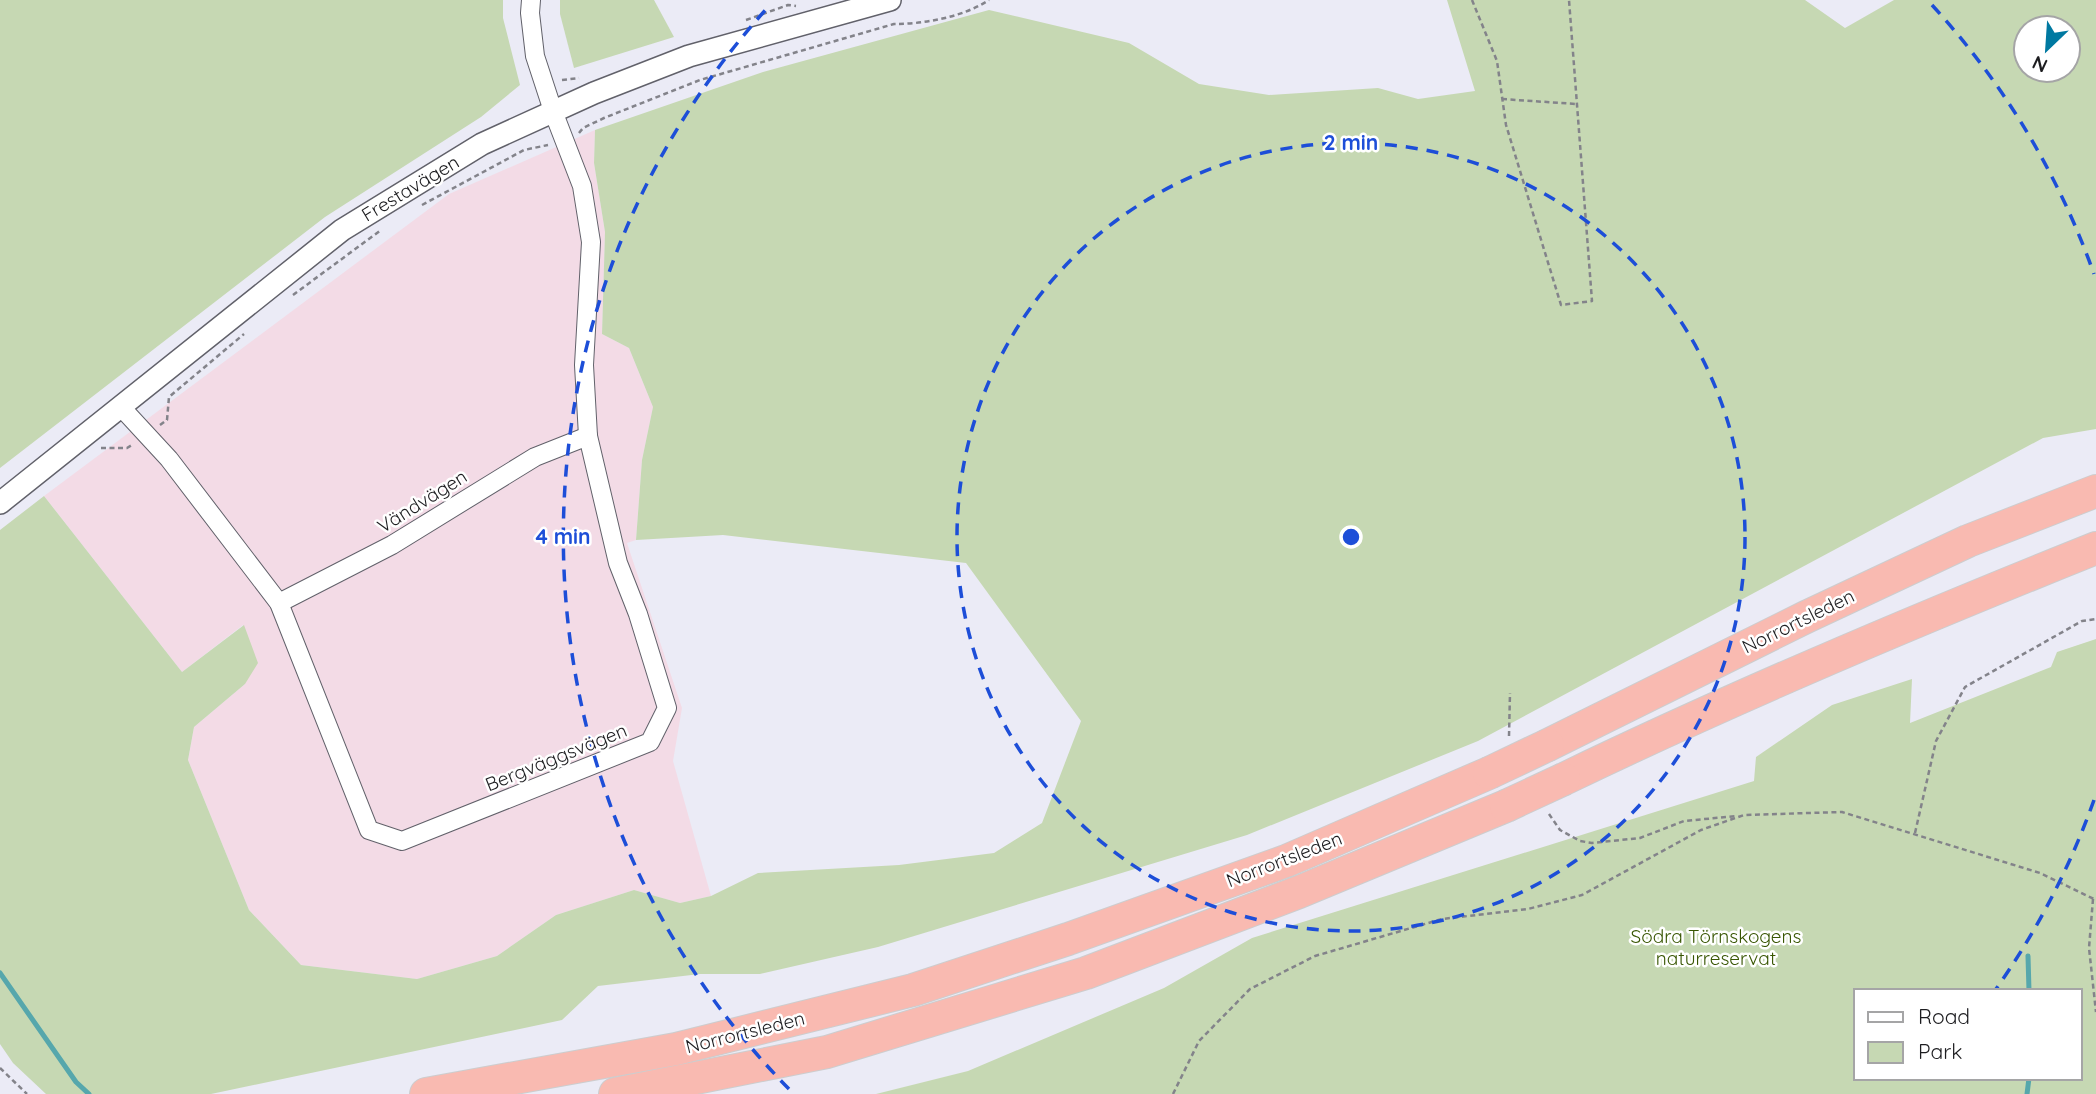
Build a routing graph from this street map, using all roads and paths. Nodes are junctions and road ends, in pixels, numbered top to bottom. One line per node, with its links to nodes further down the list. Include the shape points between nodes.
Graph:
1 (531, 0): 8 (street, Bergväggsvägen, via 535,56)
2 (890, 0): 8 (street, Frestavägen, via 689,56)
3 (989, 0): 9 (path, via 977,8 916,24 894,24 700,80 583,128)
4 (1472, 0): 6 (path, via 1497,61)
5 (1569, 0): 7 (path)
6 (1502, 99): 7 (path); 7 (path, via 1561,305 1592,301)
7 (1577, 104)
8 (553, 111): 9 (street, Bergväggsvägen); 14 (street, Frestavägen, via 482,144 342,230)
9 (567, 148): 10 (path, via 545,145 524,150); 16 (street, Bergväggsvägen, via 582,186 591,242 584,365)
10 (419, 206)
11 (384, 227): 12 (path)
12 (287, 300)
13 (244, 334): 15 (path, via 169,397 167,419)
14 (121, 407): 15 (street, Bergväggsvägen); 18 (street, Frestavägen)
15 (147, 434): 20 (street, Bergväggsvägen)
16 (587, 436): 20 (street, Vändvägen, via 535,457 392,545); 20 (street, Bergväggsvägen, via 618,563 667,708 650,742 402,841 369,830)
17 (2096, 491): 31 (highway, Norrortsleden, bridge, via 1968,541 1489,773 1286,861 913,990 676,1049)
18 (0, 503)
19 (2096, 548): 32 (highway, Norrortsleden, bridge, via 1896,628 1506,806 1086,973 827,1052)
20 (279, 603)
21 (2096, 619): 26 (path, via 2082,621 1965,687 1936,741)
22 (1510, 693): 23 (path, via 1508,735)
23 (1514, 746)
24 (1548, 813): 25 (path, via 1560,830 1592,843 1640,838 1684,821)
25 (1744, 815): 26 (path, via 1842,812); 33 (path, via 1701,830 1582,895 1528,909 1441,919 1315,956 1250,989 1199,1041)
26 (1914, 833): 27 (path, via 2040,873)
27 (2094, 900): 28 (path, via 2089,948)
28 (2096, 1012)
29 (0, 1068): 30 (path)
30 (27, 1094)
31 (426, 1094)
32 (615, 1094)
33 (1173, 1094)

